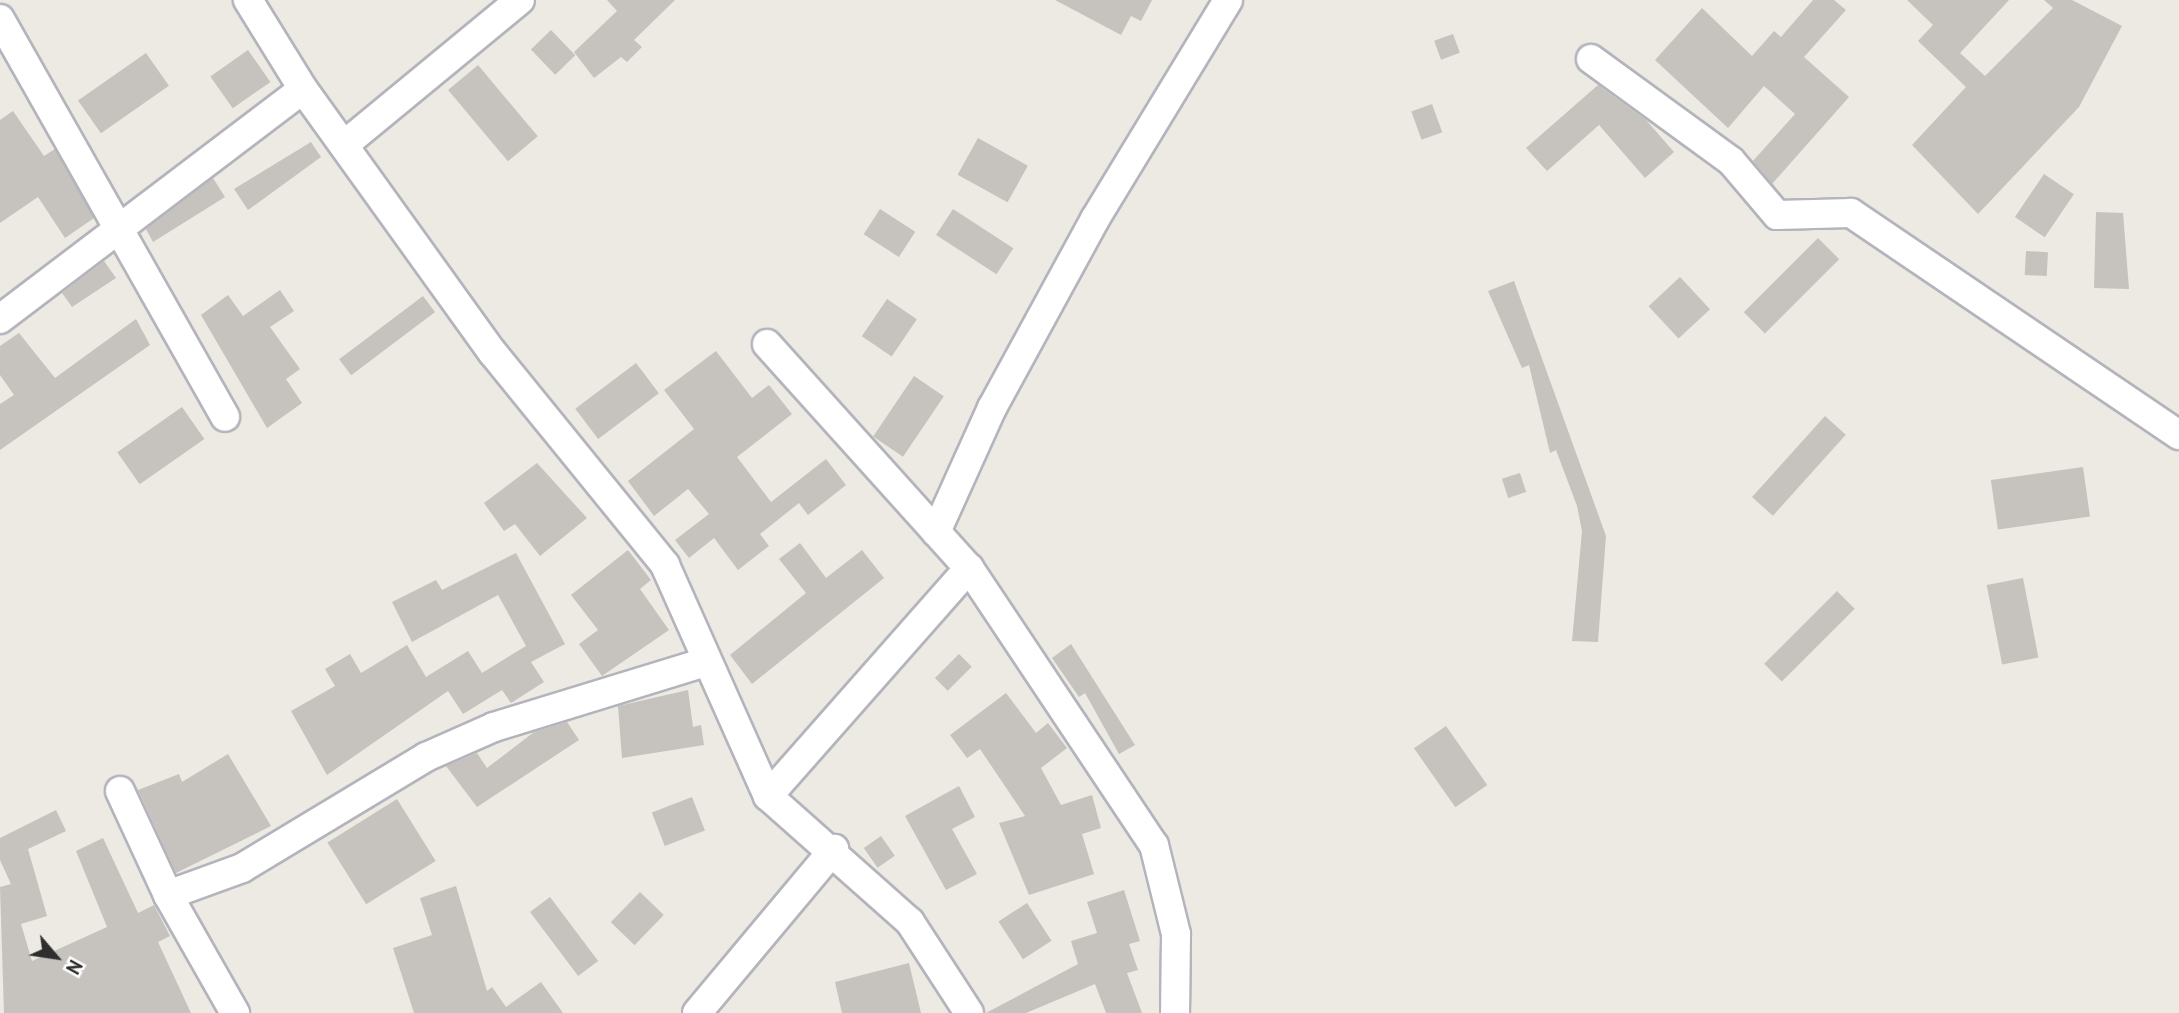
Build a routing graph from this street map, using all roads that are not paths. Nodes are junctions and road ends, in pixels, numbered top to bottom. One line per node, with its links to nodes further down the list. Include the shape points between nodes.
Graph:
1 (248, 0): 6 (street)
2 (520, 0): 7 (street)
3 (1228, 0): 13 (street, via 1076,255 992,408)
4 (0, 19): 8 (street)
5 (1591, 59): 12 (street, via 1731,161 1777,215 1851,213)
6 (303, 89): 7 (street); 8 (street)
7 (344, 145): 15 (street, via 493,353 665,565)
8 (121, 223): 9 (street); 11 (street)
9 (0, 319)
10 (767, 344): 13 (street)
11 (225, 417)
12 (2179, 435)
13 (936, 531): 14 (street)
14 (969, 568): 17 (street); 23 (street, via 1154,845 1176,934)
15 (705, 662): 17 (street); 19 (street, via 494,727 426,757 242,868)
16 (120, 791): 19 (street)
17 (768, 796): 18 (street)
18 (834, 849): 21 (street); 22 (street, via 910,922)
19 (168, 895): 20 (street)
20 (235, 1013)
21 (697, 1013)
22 (969, 1013)
23 (1175, 1013)

